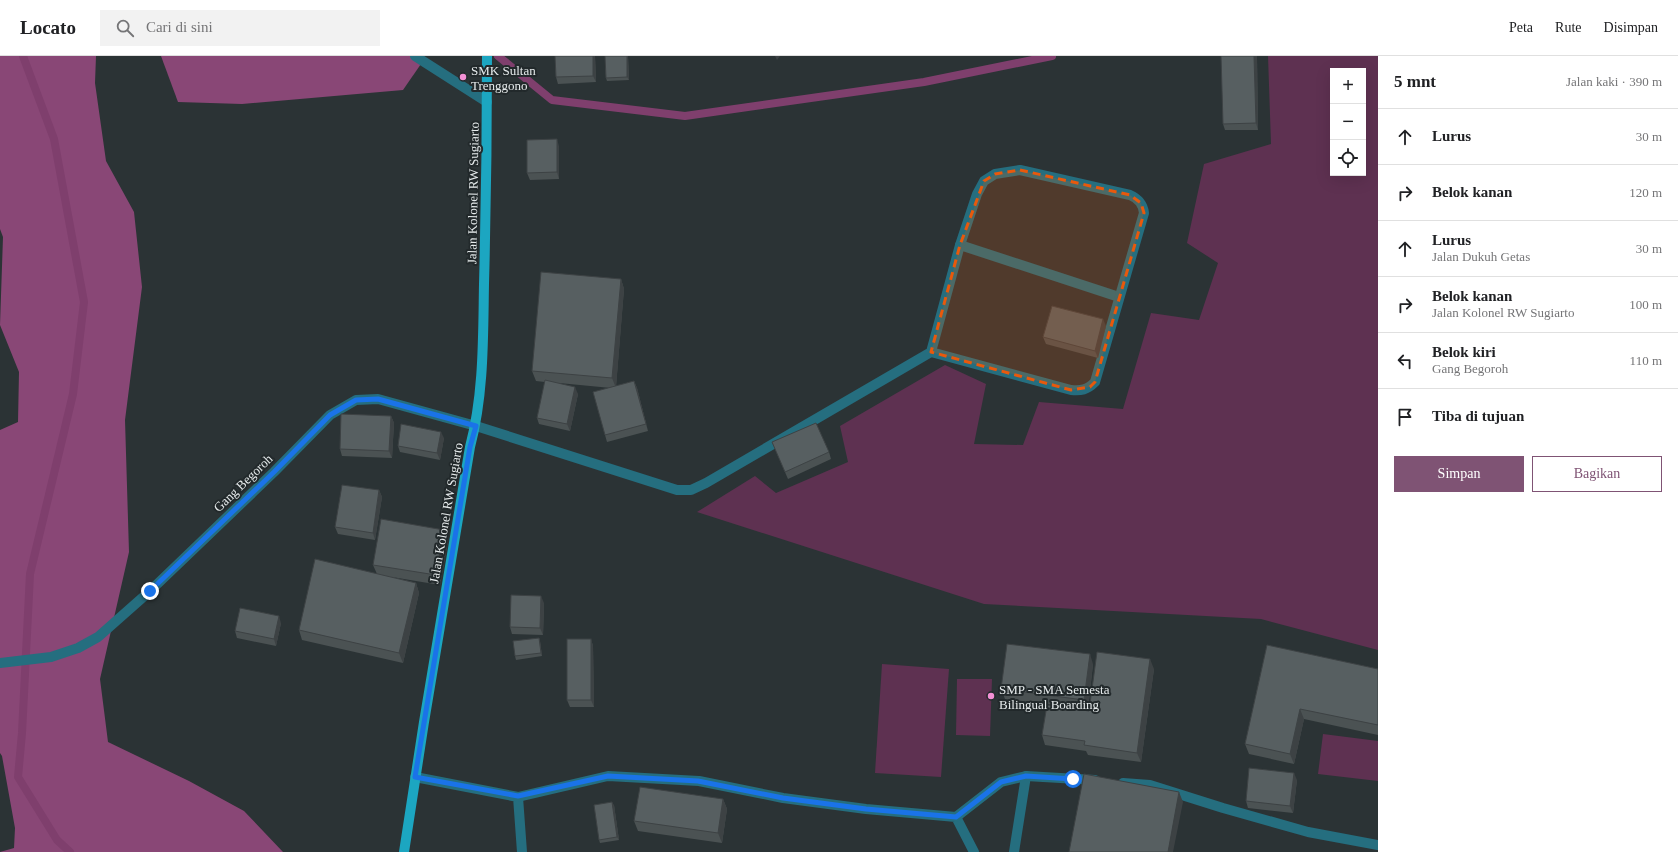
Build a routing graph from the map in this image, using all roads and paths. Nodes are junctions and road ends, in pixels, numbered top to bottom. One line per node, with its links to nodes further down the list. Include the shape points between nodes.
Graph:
1 (415, 56): 3 (street)
2 (487, 56): 3 (main road, Jalan Kolonel RW Sugiarto)
3 (487, 102): 7 (main road, Jalan Kolonel RW Sugiarto, via 483,358)
4 (960, 246): 5 (street); 5 (street, via 977,194 984,181 995,174 1020,170 1130,195 1141,203 1144,213); 6 (street)
5 (1119, 297): 6 (street, via 1094,382 1081,391)
6 (932, 352): 7 (street, Gang Begoroh, via 690,490 677,490)
7 (476, 426): 8 (street, Gang Begoroh, via 378,399 356,400 330,415 150,591 98,637 78,648 51,657); 10 (main road, Jalan Kolonel RW Sugiarto, via 470,447)
8 (0, 663)
9 (1026, 776): 12 (street, via 1001,782); 13 (street, via 1150,785 1308,832); 17 (street)
10 (415, 777): 11 (street); 14 (main road, Jalan Kolonel RW Sugiarto)
11 (518, 796): 12 (street, via 608,776 698,781 783,798); 15 (street)
12 (956, 817): 16 (street)
13 (1378, 845)
14 (404, 852)
15 (522, 852)
16 (974, 852)
17 (1014, 852)

